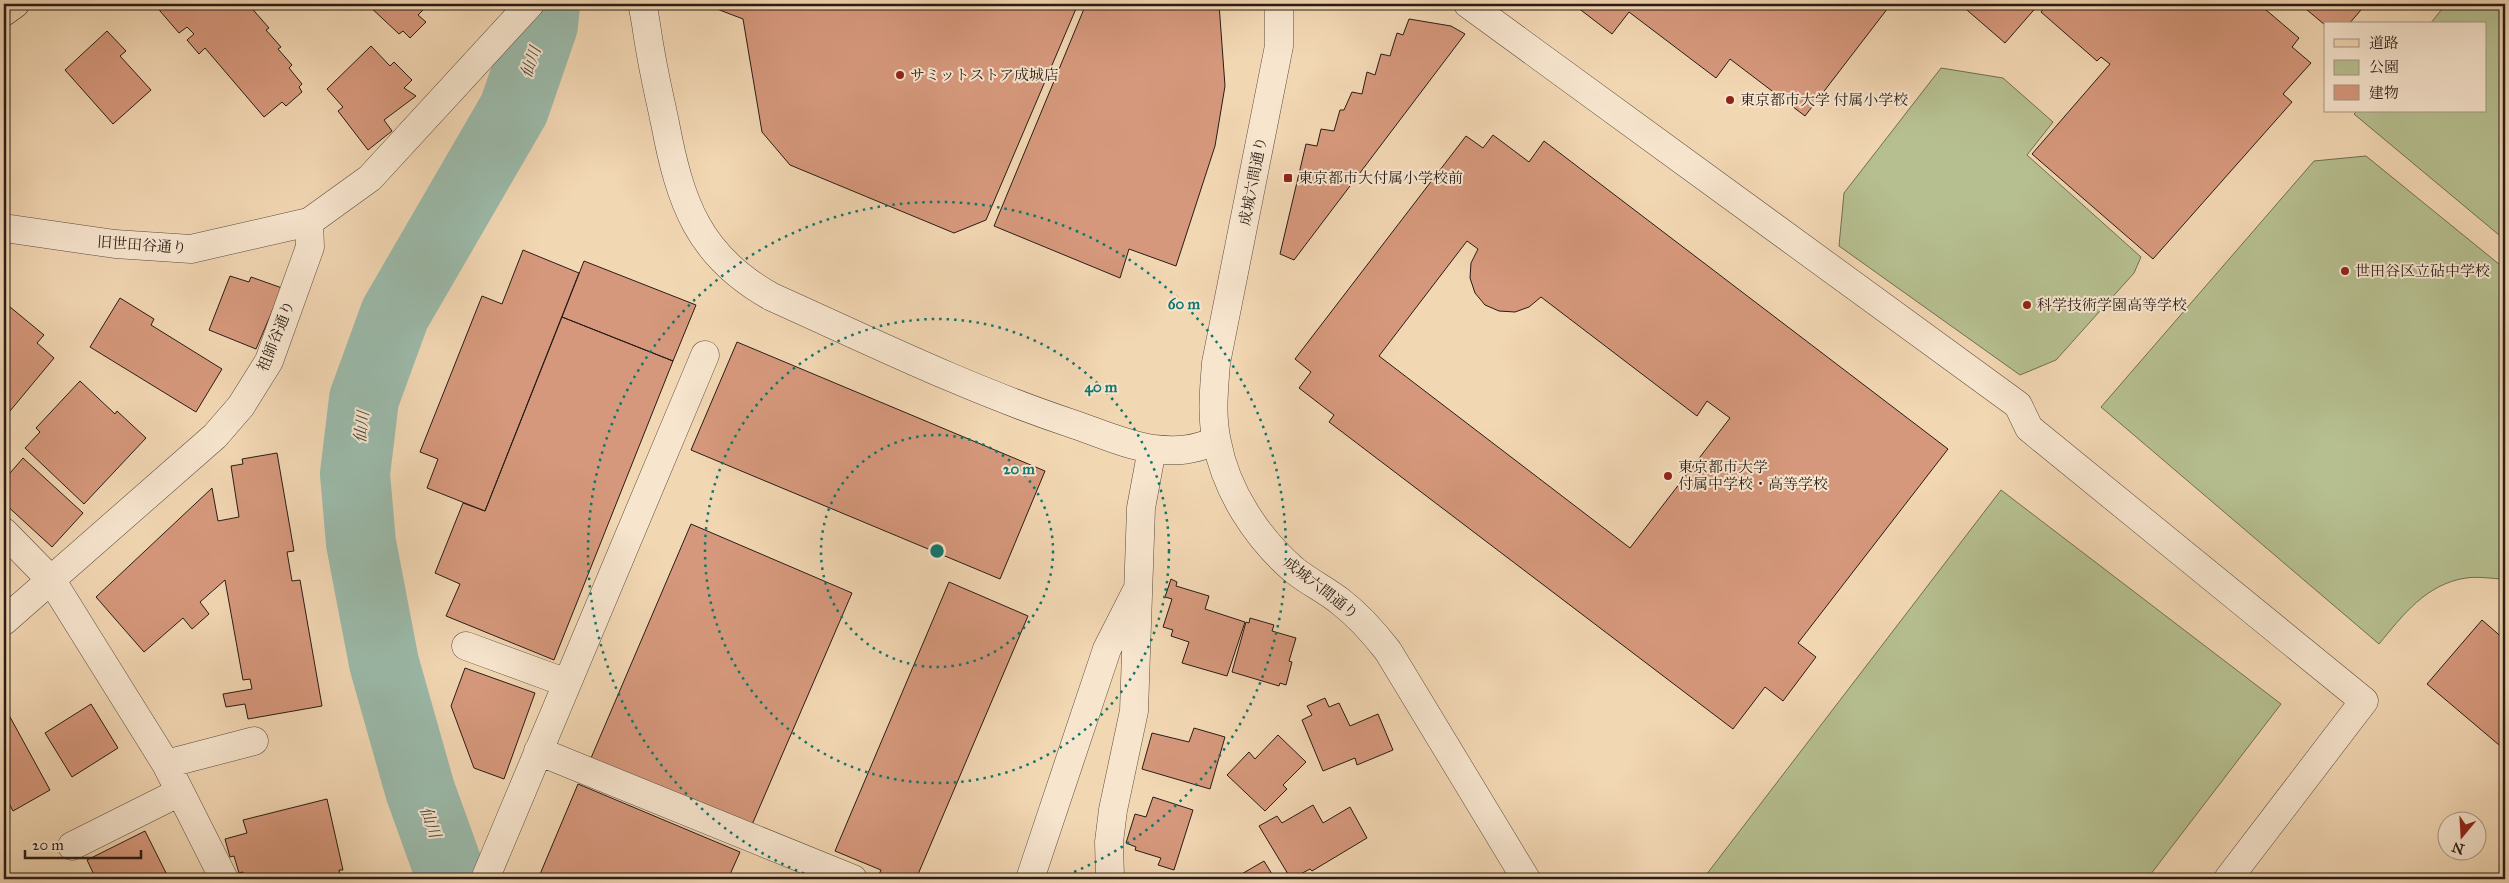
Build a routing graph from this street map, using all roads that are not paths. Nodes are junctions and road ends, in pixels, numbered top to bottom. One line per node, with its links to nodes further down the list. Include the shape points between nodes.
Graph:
1 (15, 4): 6 (main road)
2 (530, 4): 7 (street, via 370,178)
3 (642, 4): 11 (street, via 679,186 690,215 706,241 737,274 772,297 953,377 1032,410)
4 (1279, 4): 10 (street, 成城六間通り, via 1279,46 1216,363 1213,401)
5 (1468, 4): 29 (street, via 2018,405 2029,428 2364,701)
6 (4, 12)
7 (309, 222): 8 (street, 旧世田谷通り, via 191,249 115,244); 13 (street, 祖師谷通り, via 310,248 269,361 241,406 215,436)
8 (4, 228)
9 (705, 355): 17 (street)
10 (1216, 441): 11 (street, via 1192,450); 28 (street, 成城六間通り, via 1222,464 1248,518 1272,549 1295,570 1342,602 1369,627 1388,651)
11 (1152, 449): 14 (street, via 1142,508)
12 (4, 532): 13 (street)
13 (52, 581): 15 (street, 祖師谷通り); 20 (street)
14 (1140, 584): 26 (street, via 1107,649); 27 (street, via 1134,711 1113,810 1109,842)
15 (4, 620)
16 (466, 646): 17 (street)
17 (567, 683): 19 (street)
18 (254, 741): 20 (street)
19 (538, 751): 23 (street); 25 (street)
20 (166, 764): 21 (street)
21 (180, 792): 22 (street); 24 (street)
22 (72, 846)
23 (489, 868)
24 (224, 879)
25 (853, 879)
26 (1030, 879)
27 (1110, 879)
28 (1526, 879)
29 (2228, 879)

